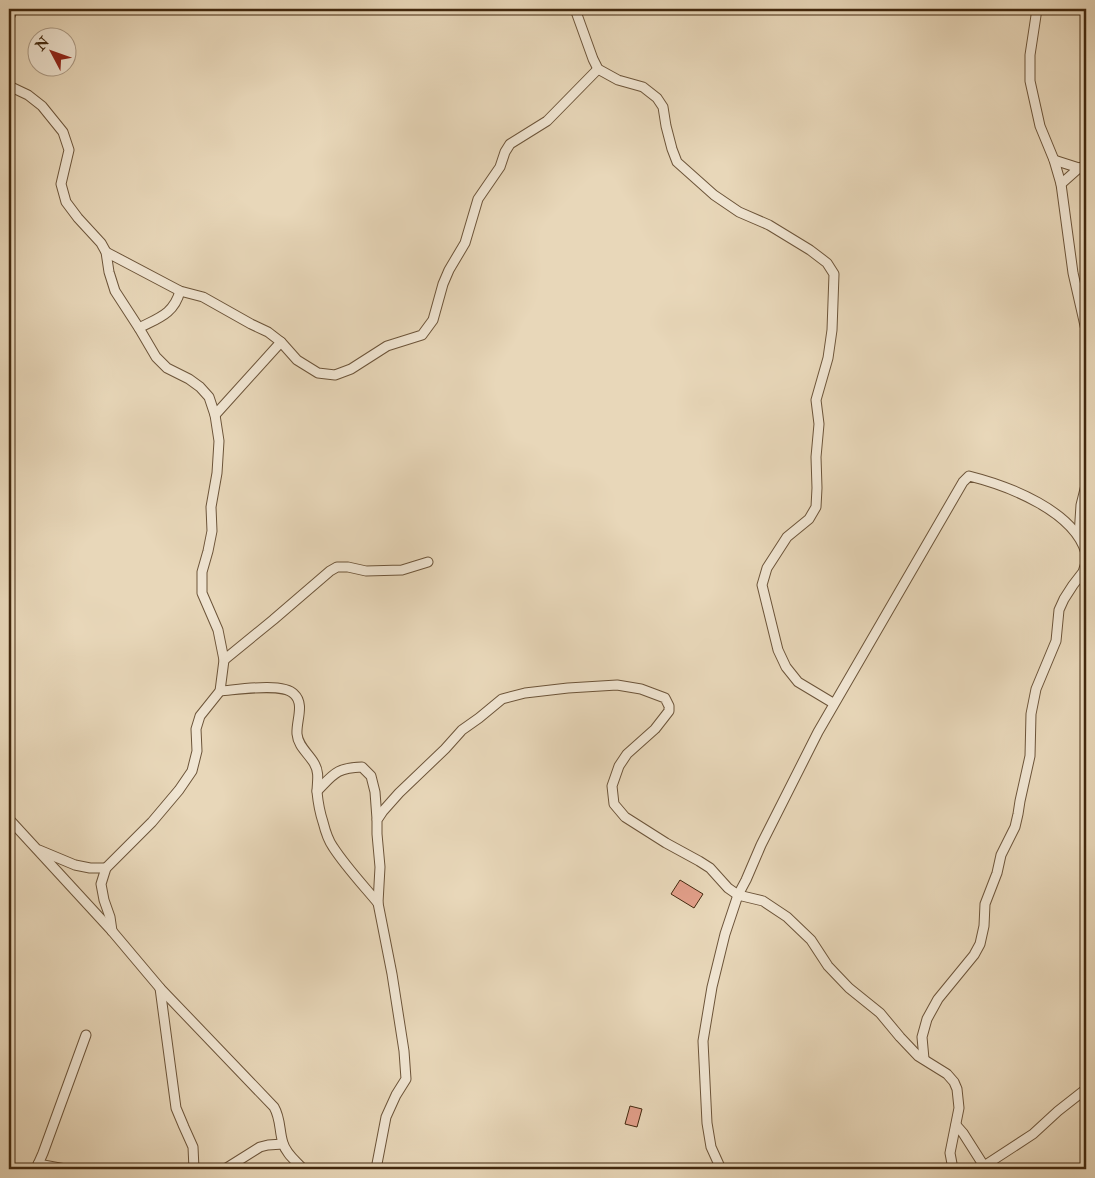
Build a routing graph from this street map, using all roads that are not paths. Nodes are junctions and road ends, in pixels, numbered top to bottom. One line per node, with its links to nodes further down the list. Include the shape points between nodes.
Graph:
1 (13, 9): 4 (street)
2 (575, 9): 5 (street)
3 (1037, 9): 7 (street, via 1030,55 1030,81 1040,126)
4 (9, 18)
5 (598, 69): 14 (street, via 546,121 510,144 500,167 478,199 465,243 449,270 432,320 422,335 387,346 351,369 335,375 318,373 297,360); 23 (street, via 618,80 644,87 656,98 662,107 677,162 714,195 810,250 827,263 834,274 828,358 816,400 819,424 816,507 809,519 787,537 767,568 762,585 778,650 786,667 798,682)
6 (9, 86): 10 (street, via 42,106 63,132 69,150 61,184 66,202)
7 (1054, 160): 8 (street); 9 (street)
8 (1083, 167): 9 (street)
9 (1061, 184): 13 (street, via 1073,273)
10 (106, 252): 11 (street); 12 (street, via 115,291)
11 (180, 291): 12 (street, via 170,310); 14 (street, via 203,297)
12 (139, 328): 15 (street, via 156,357 167,368 189,379 209,397)
13 (1086, 330)
14 (281, 342): 15 (street)
15 (215, 415): 21 (street, via 219,441 217,473 211,507 212,531 202,572 202,593 218,630)
16 (1086, 484): 17 (street)
17 (1079, 536): 18 (street); 23 (street, via 1040,503 991,481 966,478)
18 (1086, 553)
19 (428, 562): 21 (street, via 402,570 366,571 337,567)
20 (1086, 563): 34 (street, via 1064,599 1056,641 1036,689 1031,714 1030,756 1018,814 985,904 980,944 938,999 927,1019 922,1037)
21 (224, 660): 22 (street)
22 (220, 691): 24 (street, via 267,687 295,694 300,706 297,736 314,763 318,775); 28 (street, via 200,716 196,730 197,751 192,771 184,784)
23 (834, 703): 29 (street)
24 (317, 792): 26 (street, via 336,772 348,767 362,767 371,776); 30 (street, via 322,820 332,846)
25 (9, 819): 27 (street)
26 (377, 820): 29 (street, via 382,811 462,730 502,699 568,688 617,685 641,689 665,698 669,711 619,766 612,786 614,804 625,817 710,868); 30 (street)
27 (38, 850): 28 (street, via 75,865); 31 (street)
28 (106, 868): 31 (street, via 101,884)
29 (738, 895): 34 (street, via 763,900 787,917 811,940 828,966 849,988 880,1012); 45 (street, via 725,934 702,1041 706,1123 711,1147)
30 (378, 903): 44 (street, via 392,974 406,1078 386,1118)
31 (112, 931): 32 (street)
32 (160, 988): 37 (street, via 274,1107); 41 (street, via 176,1108 193,1147)
33 (86, 1035): 38 (street)
34 (924, 1059): 36 (street, via 954,1082 959,1108)
35 (1086, 1089): 39 (street, via 1033,1134)
36 (956, 1125): 39 (street); 46 (street, via 950,1153)
37 (283, 1144): 42 (street, via 260,1148); 43 (street)
38 (37, 1167): 40 (street)
39 (983, 1168)
40 (64, 1169)
41 (194, 1169)
42 (225, 1169)
43 (303, 1169)
44 (376, 1169)
45 (721, 1169)
46 (952, 1169)

